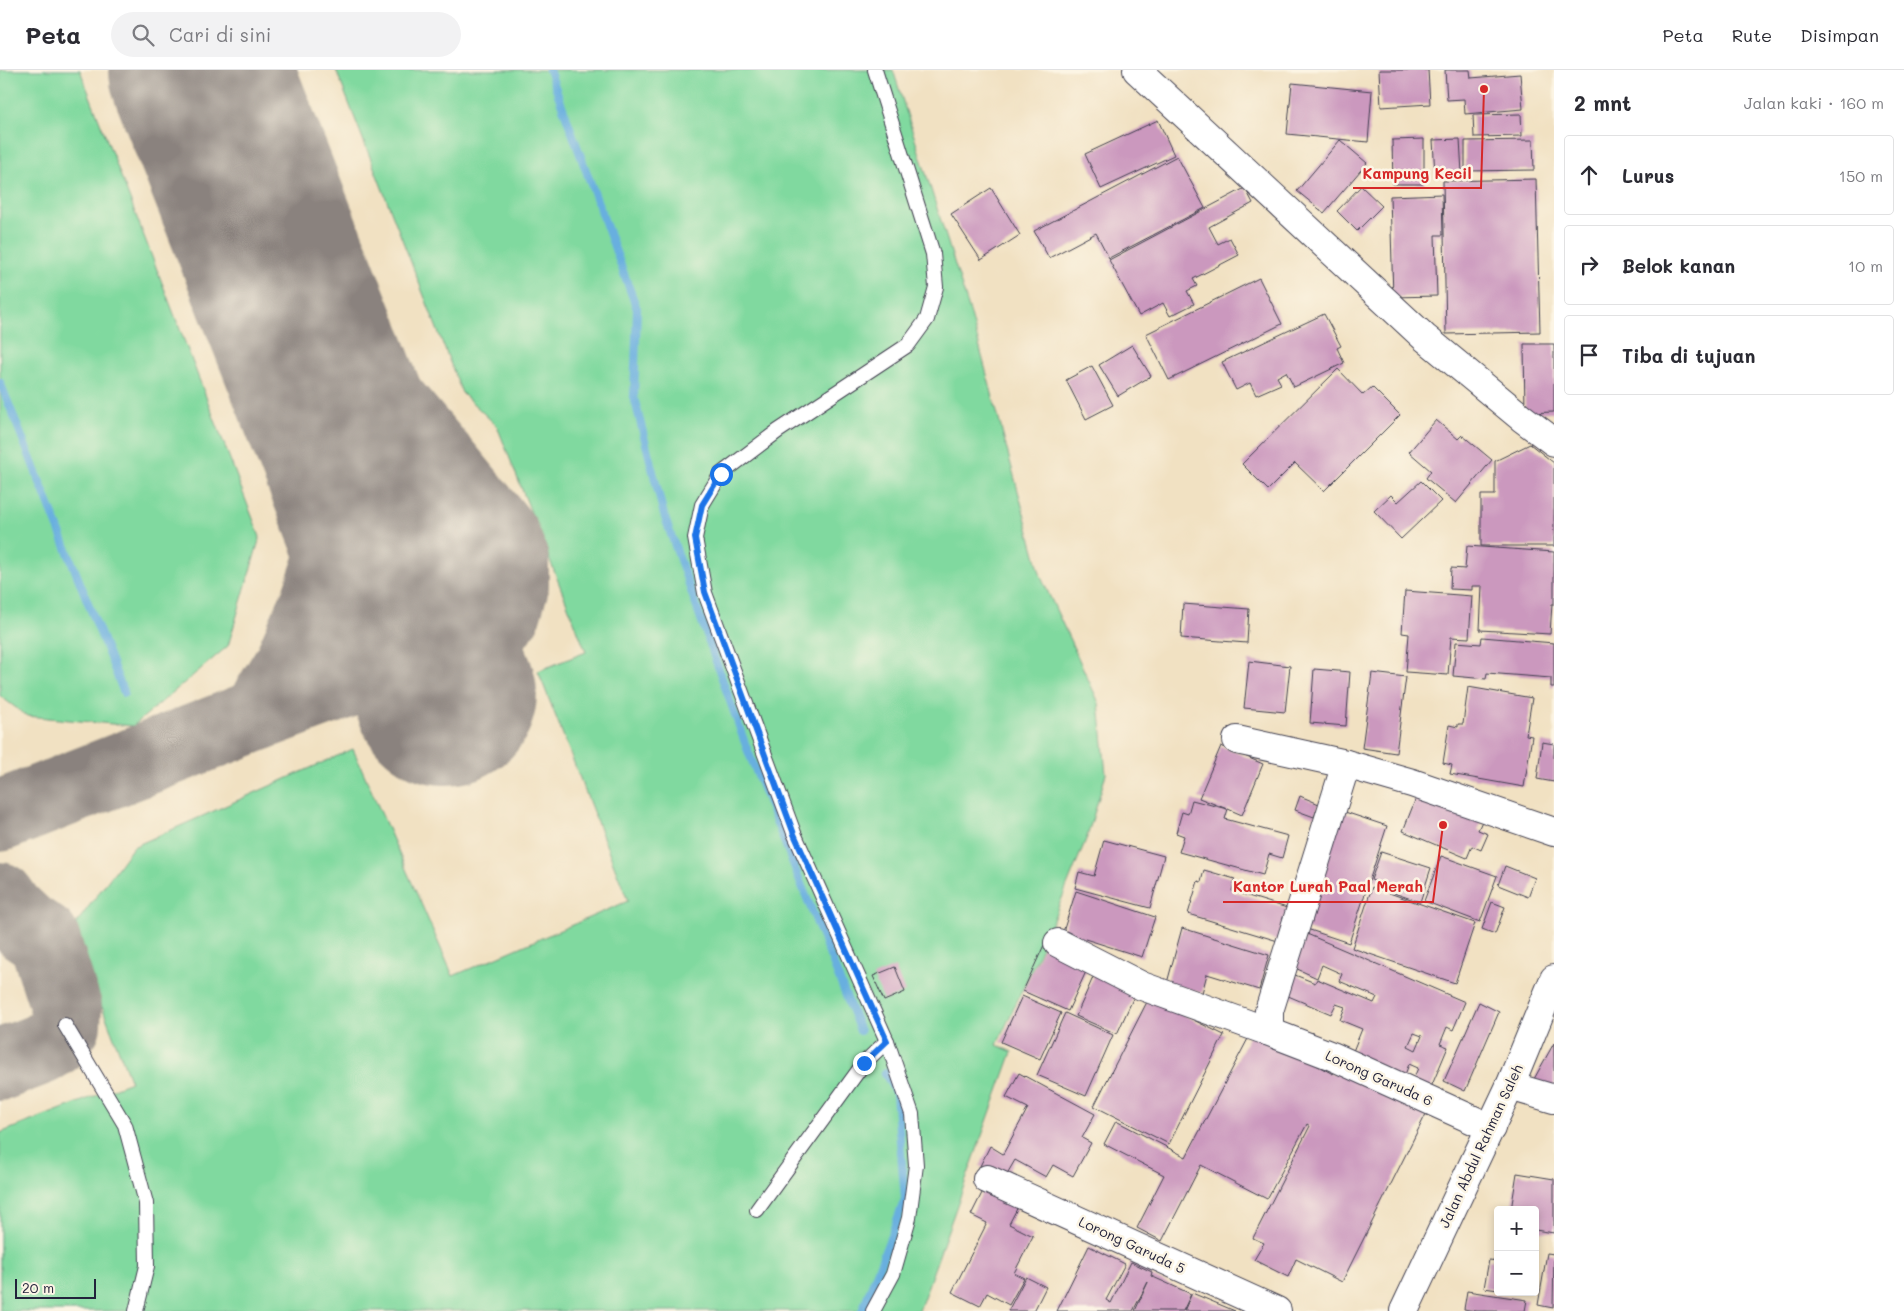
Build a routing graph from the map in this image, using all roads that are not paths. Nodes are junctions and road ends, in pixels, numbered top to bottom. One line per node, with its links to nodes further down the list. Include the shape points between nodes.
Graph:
1 (875, 70): 11 (lane, via 933,254 936,287 927,318 908,345 778,431 721,474 702,505 695,538 705,592 794,834)
2 (1137, 70): 3 (street, via 1424,337)
3 (1554, 442)
4 (1237, 740): 5 (street)
5 (1346, 764): 6 (street); 10 (street, via 1269,1011)
6 (1554, 832)
7 (1058, 943): 10 (street, Lorong Garuda 6, via 1142,986)
8 (1554, 979): 12 (street, Jalan Abdul Rahman Saleh)
9 (65, 1025): 17 (lane, via 125,1125 146,1203 147,1266)
10 (1267, 1031): 14 (street, Lorong Garuda 6, via 1332,1056)
11 (887, 1041): 16 (lane, via 864,1063); 18 (lane, via 912,1114 916,1165 909,1218 893,1274)
12 (1510, 1086): 13 (street); 14 (street, Jalan Abdul Rahman Saleh)
13 (1554, 1099)
14 (1491, 1128): 20 (street, Jalan Abdul Rahman Saleh)
15 (988, 1179): 19 (street, Lorong Garuda 5)
16 (757, 1210)
17 (136, 1311)
18 (873, 1311)
19 (1277, 1311)
20 (1404, 1311)

